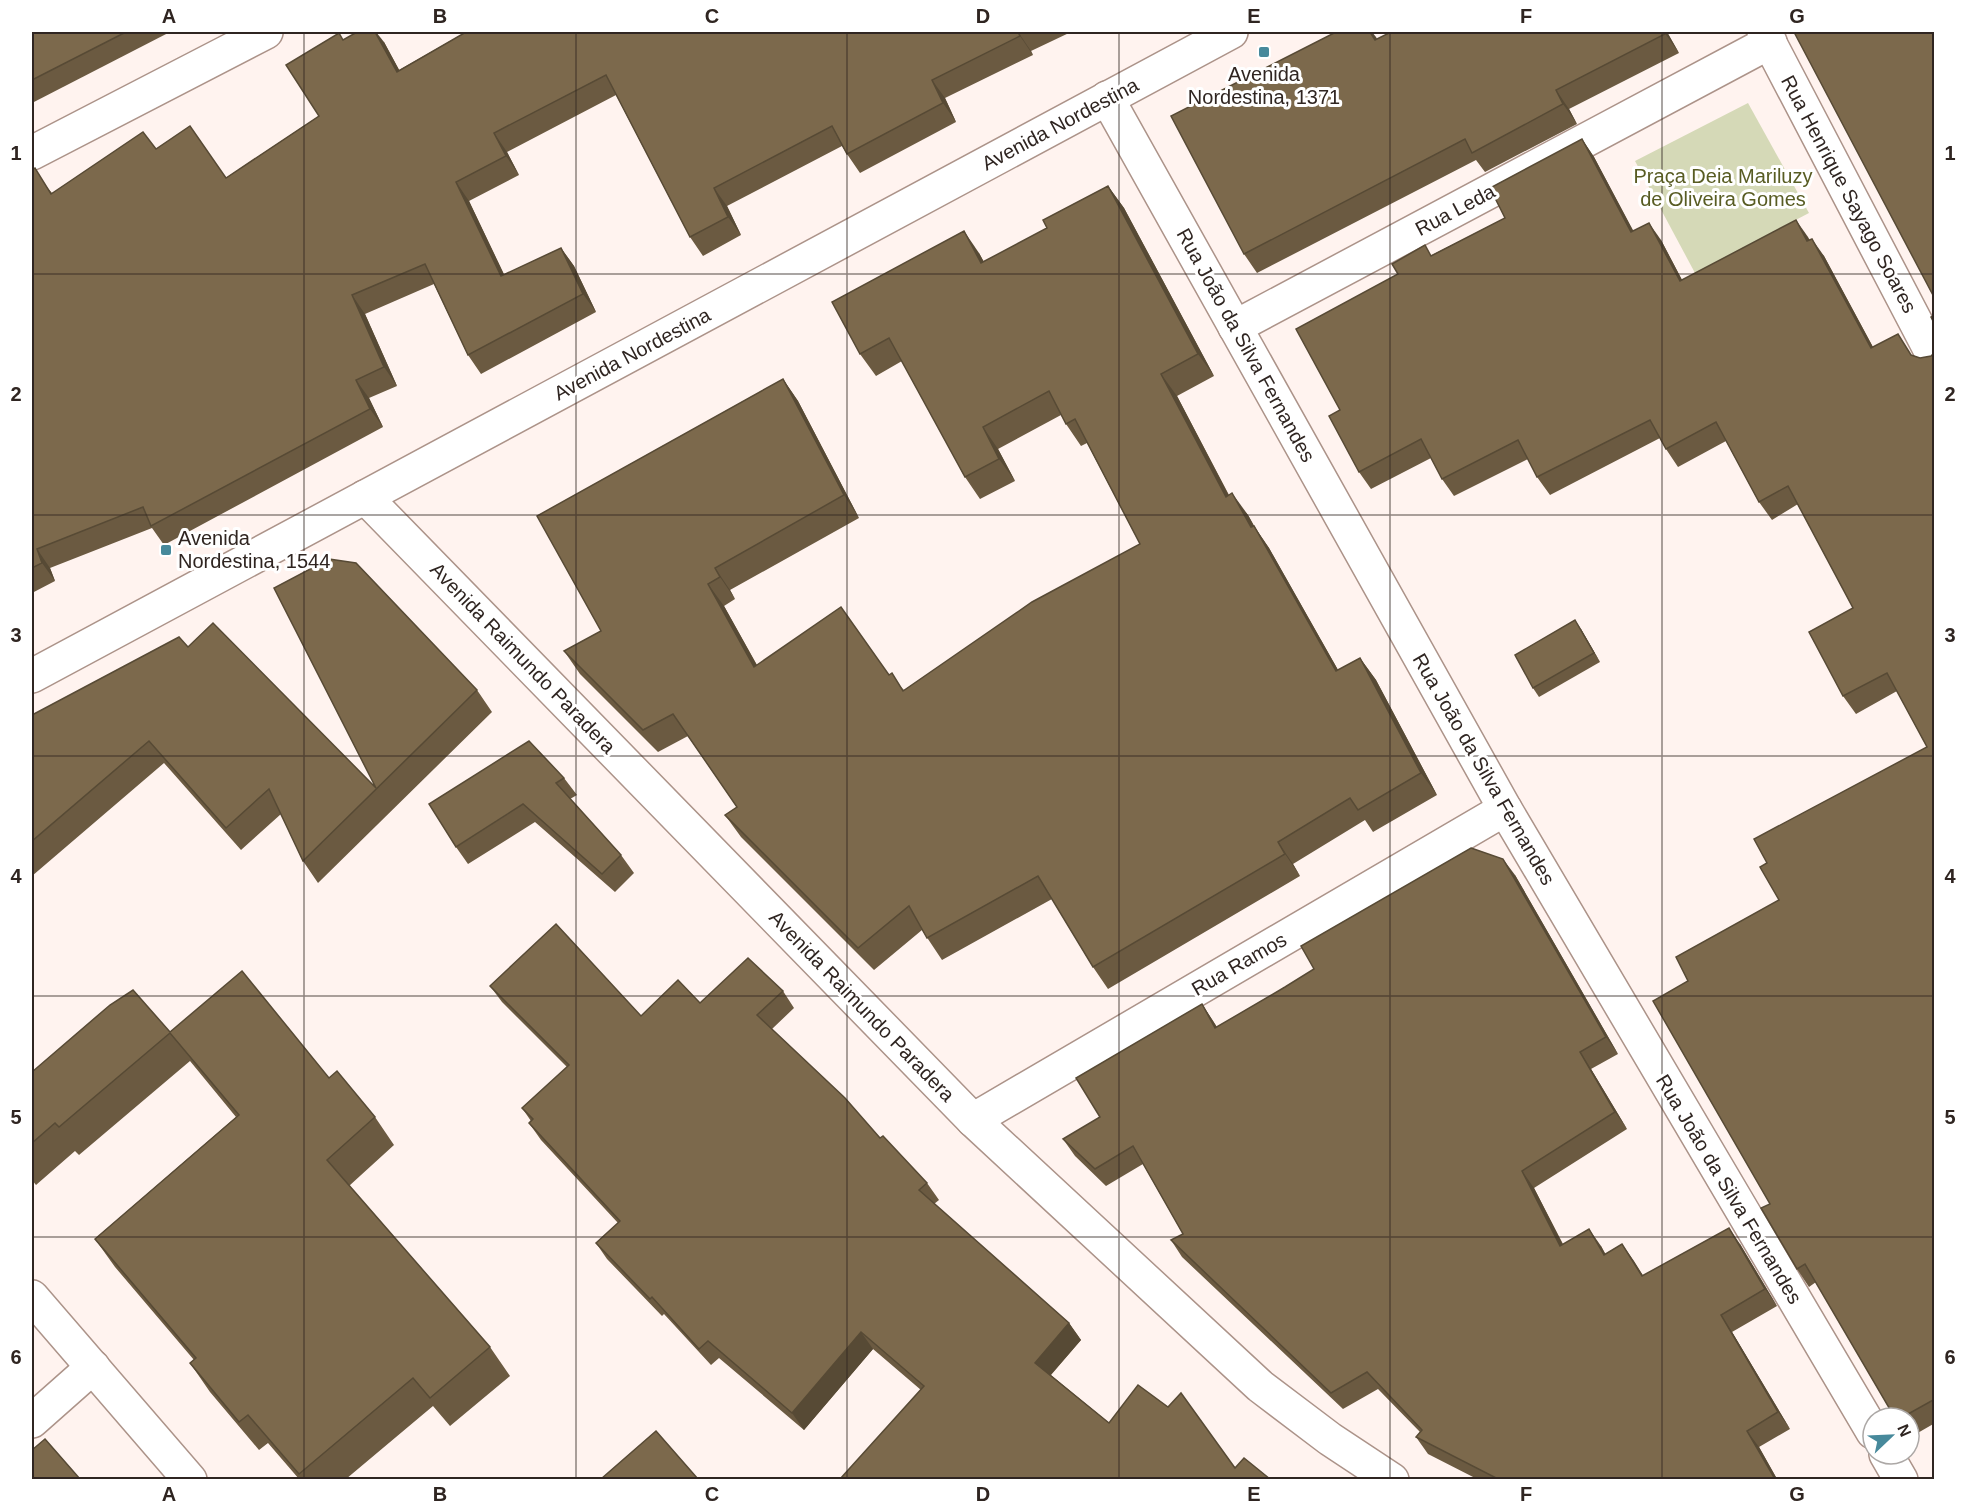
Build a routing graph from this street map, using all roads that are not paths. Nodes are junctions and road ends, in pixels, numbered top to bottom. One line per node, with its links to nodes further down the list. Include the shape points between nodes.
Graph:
1 (266, 32): 5 (street)
2 (1232, 32): 4 (street, Avenida Nordestina)
3 (1767, 37): 6 (street, Rua Leda); 7 (street, Rua Henrique Sayago Soares)
4 (1107, 98): 6 (street, Rua João da Silva Fernandes); 8 (street, Avenida Nordestina)
5 (32, 153)
6 (1235, 327): 10 (street, Rua João da Silva Fernandes)
7 (1935, 357)
8 (366, 497): 9 (street, Avenida Nordestina); 11 (street, Avenida Raimundo Paradera)
9 (32, 676)
10 (1505, 809): 11 (street, Rua Ramos); 14 (street, Rua João da Silva Fernandes)
11 (973, 1120): 18 (street, Avenida Raimundo Paradera, via 1260,1386 1330,1439)
12 (32, 1297): 13 (street)
13 (93, 1367): 15 (street); 17 (street)
14 (1861, 1412)
15 (32, 1421)
16 (1893, 1466): 19 (street)
17 (190, 1479)
18 (1392, 1479)
19 (1901, 1479)

